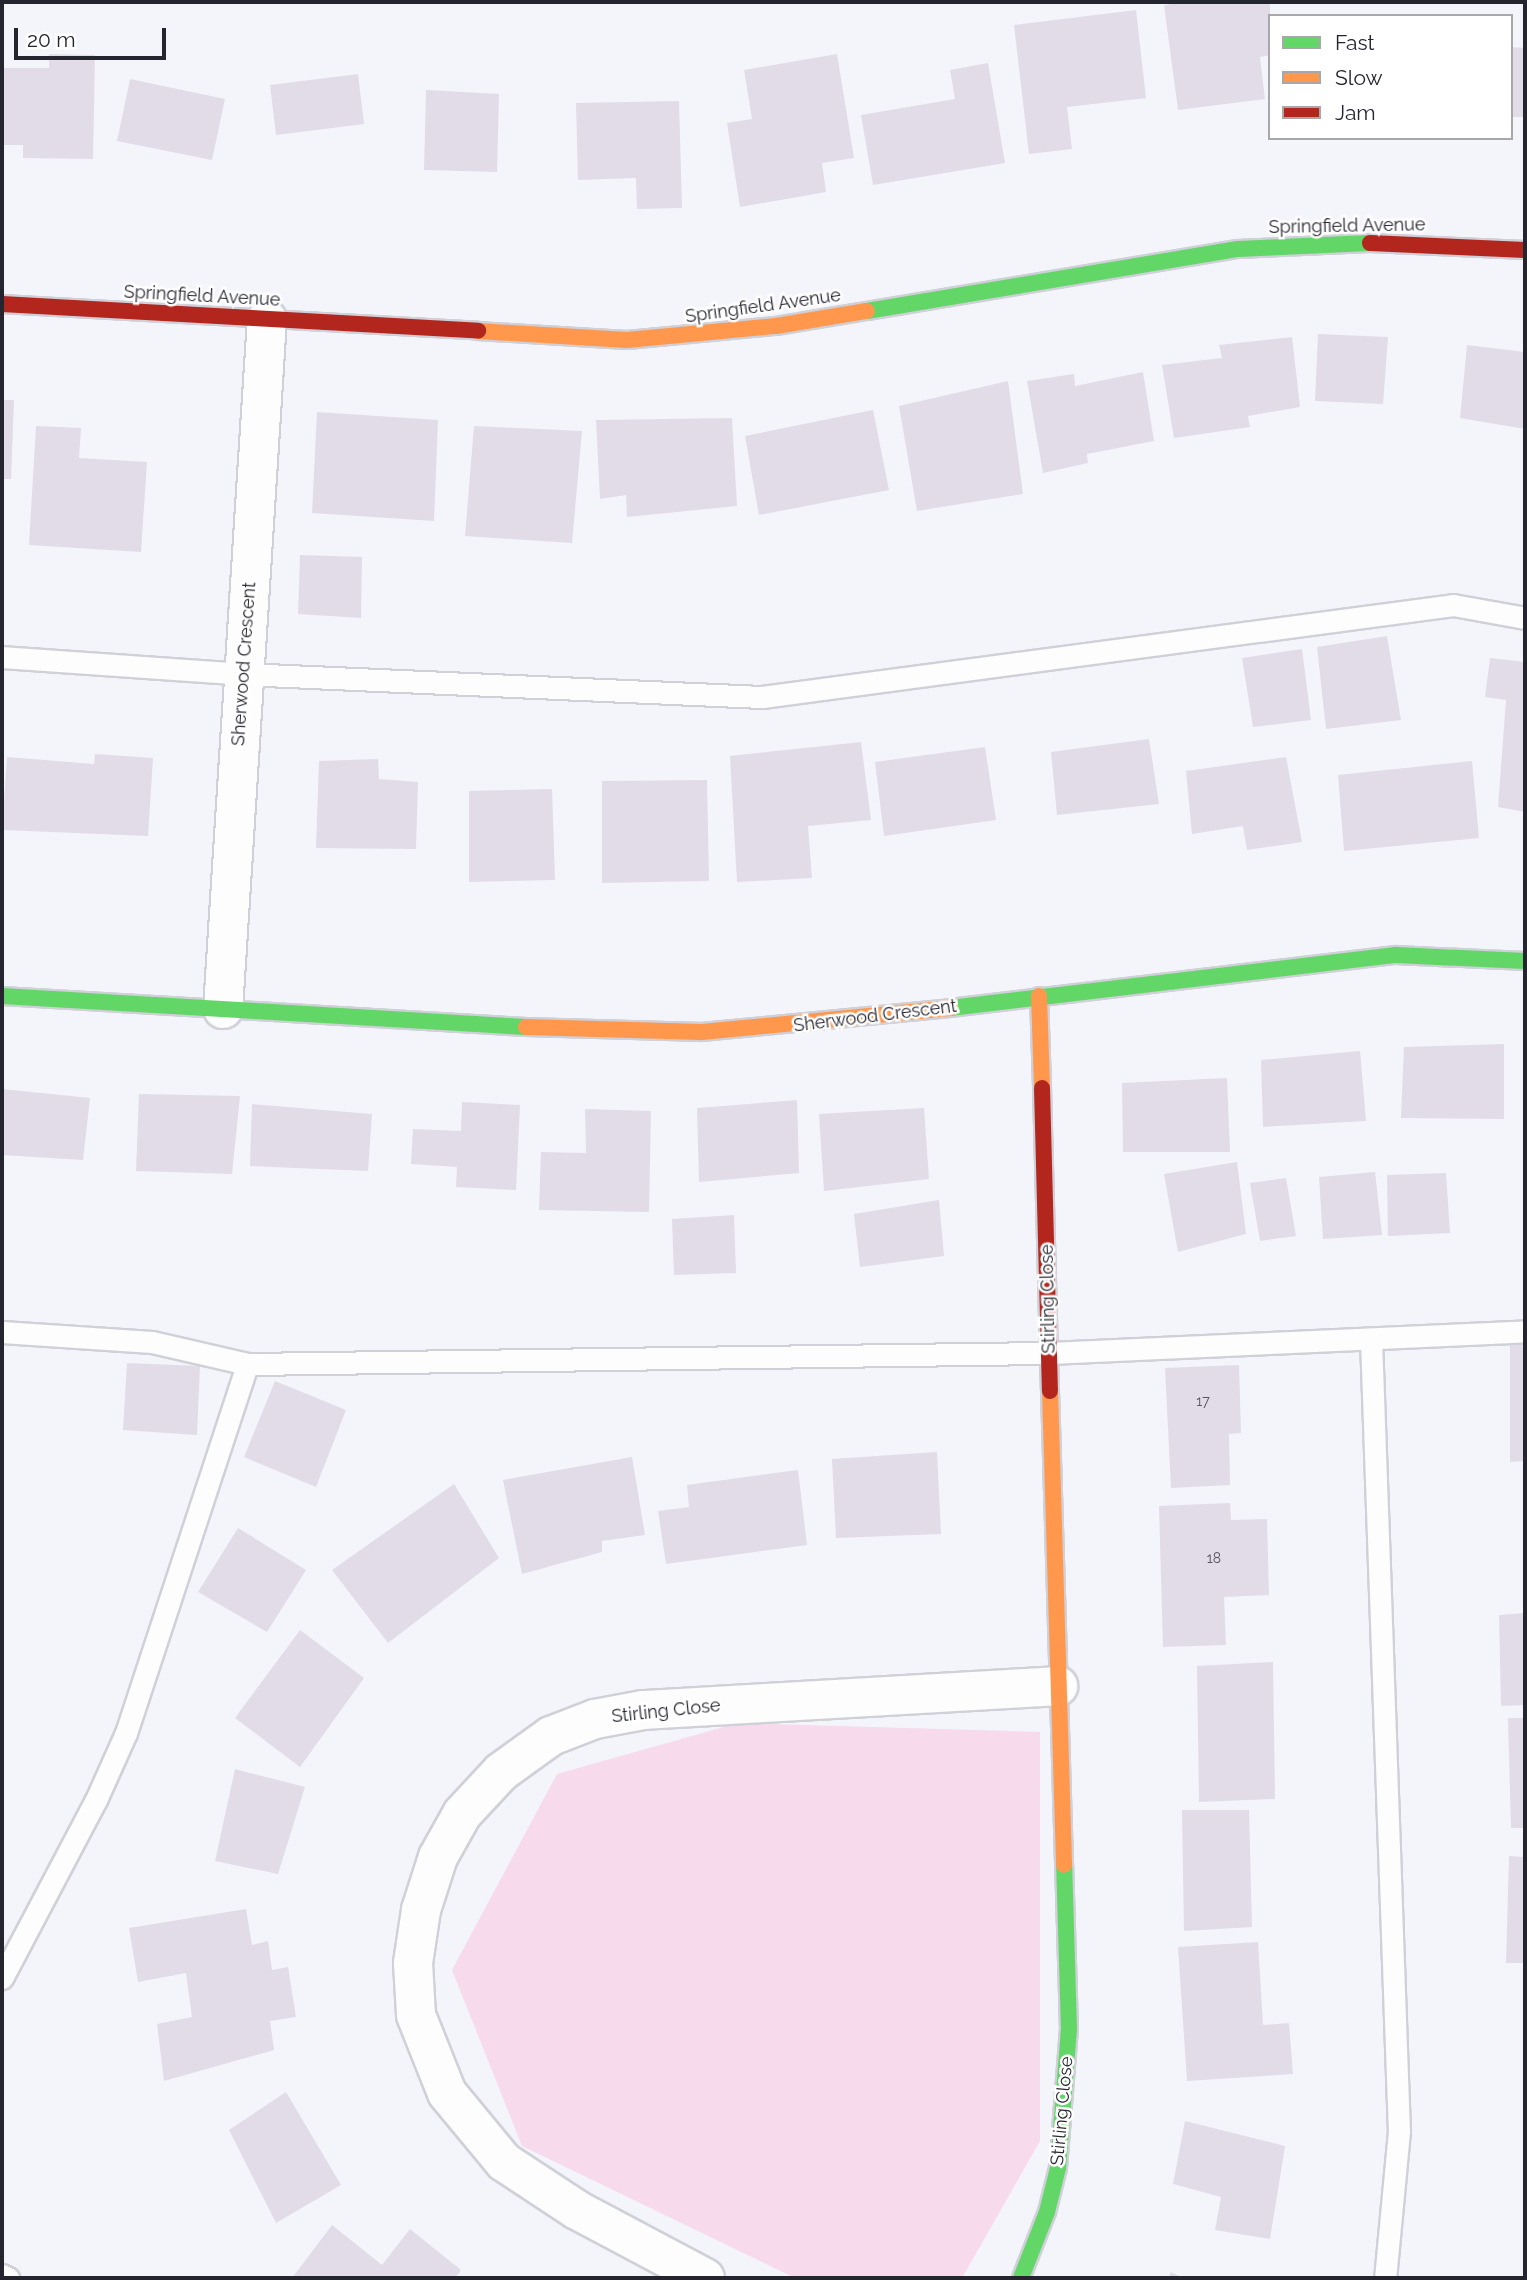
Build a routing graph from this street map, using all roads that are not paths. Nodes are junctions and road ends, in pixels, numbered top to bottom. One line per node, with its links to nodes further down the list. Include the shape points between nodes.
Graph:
1 (1525, 250): 3 (street, Springfield Avenue, via 1383,242 1238,249 691,337 564,339)
2 (2, 304): 3 (street, Springfield Avenue)
3 (267, 319): 6 (street, Sherwood Crescent)
4 (1525, 618): 6 (lane, via 1453,605 762,697)
5 (2, 657): 6 (lane)
6 (243, 674): 10 (street, Sherwood Crescent)
7 (1525, 961): 9 (street, Sherwood Crescent, via 1396,955)
8 (2, 996): 10 (street, Sherwood Crescent)
9 (1039, 996): 10 (street, Sherwood Crescent, via 794,1026 702,1032 617,1032); 14 (street, Stirling Close)
10 (223, 1009)
11 (1525, 1331): 13 (lane)
12 (2, 1332): 15 (lane, via 152,1342)
13 (1371, 1339): 14 (lane); 22 (lane, via 1399,2131)
14 (1049, 1353): 15 (lane); 16 (street, Stirling Close)
15 (247, 1364): 17 (lane, via 126,1733)
16 (1058, 1686): 20 (street, Stirling Close, via 643,1710 594,1719 551,1737 501,1772 462,1814 438,1857 421,1910 413,1963 416,2015 447,2093 504,2162 577,2210); 21 (street, Stirling Close, via 1067,2091 1055,2179)
17 (2, 1979)
18 (2, 2275): 19 (lane)
19 (8, 2278)
20 (705, 2278)
21 (1021, 2278)
22 (1385, 2278)

